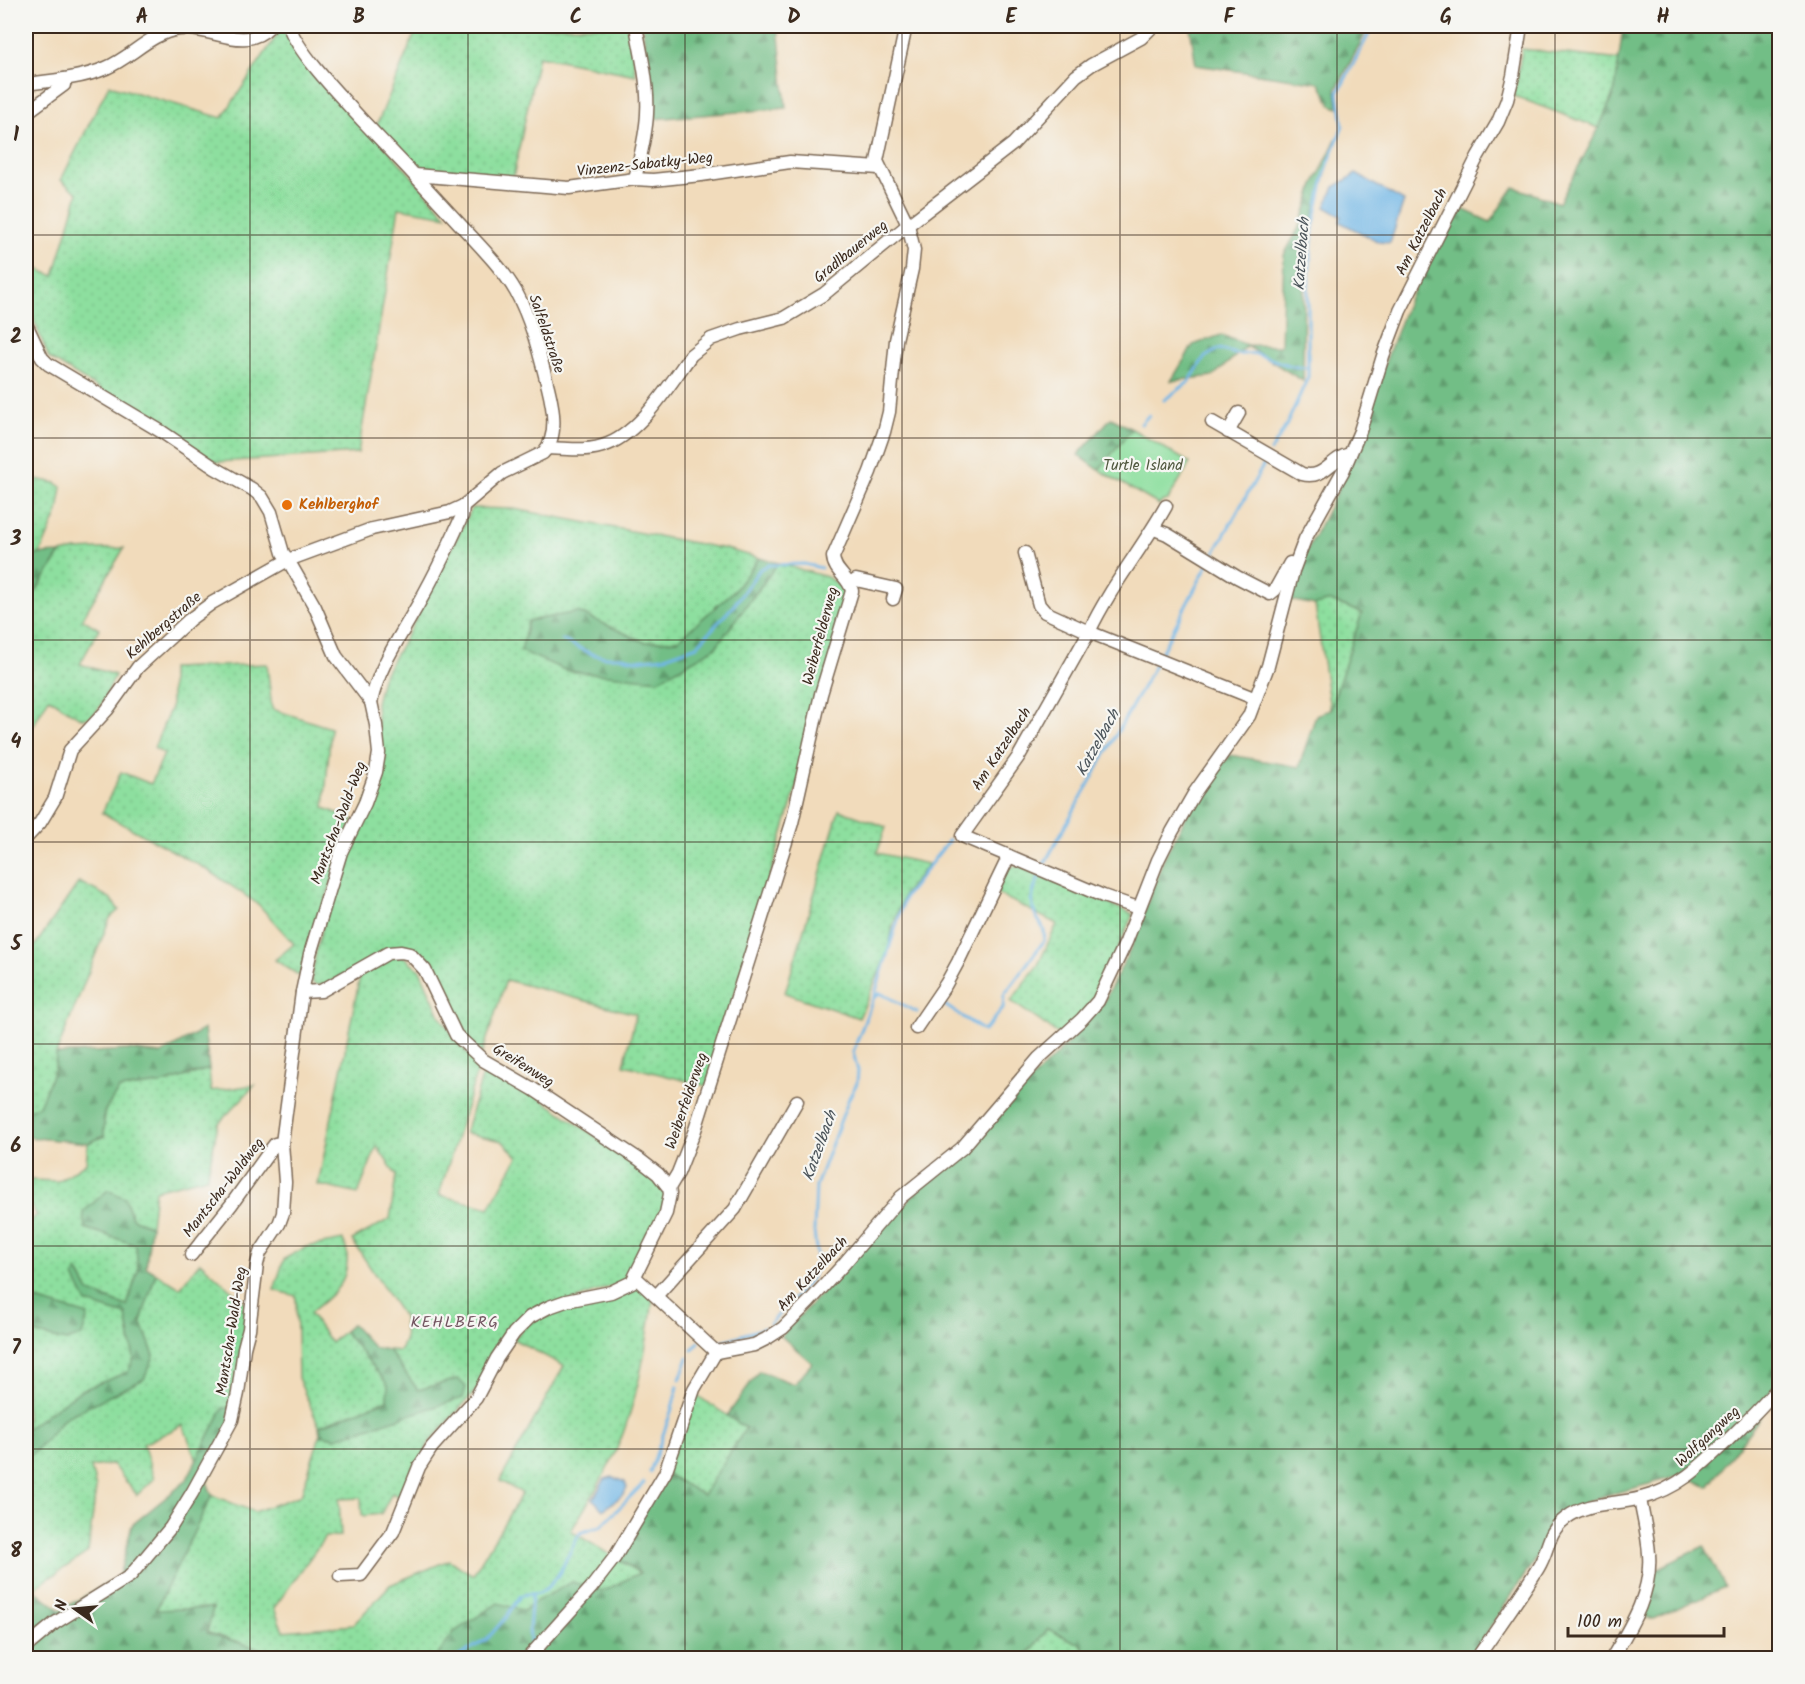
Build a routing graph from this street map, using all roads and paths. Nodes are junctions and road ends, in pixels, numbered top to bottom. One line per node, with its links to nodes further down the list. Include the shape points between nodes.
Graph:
1 (270, 26): 7 (street, via 250,39 178,29 150,40 106,68)
2 (289, 26): 11 (street, Salfeldstraße, via 298,45 330,84)
3 (636, 26): 12 (street, via 648,111)
4 (906, 26): 10 (street, via 882,134)
5 (1153, 26): 13 (street, Gradlbauerweg, via 1141,38 1076,76 1013,144)
6 (1521, 26): 19 (street, Am Katzelbach, via 1507,100 1400,311)
7 (64, 79): 8 (street); 9 (street, via 64,85)
8 (26, 84)
9 (26, 113)
10 (879, 168): 12 (street, Vinzenz-Sabatky-Weg, via 790,162 701,175); 13 (street, Weiberfelderweg)
11 (415, 176): 12 (street, Vinzenz-Sabatky-Weg, via 554,188); 18 (street, Salfeldstraße, via 515,290 552,403 553,424)
12 (635, 179)
13 (908, 225): 18 (street, Gradlbauerweg, via 824,294 794,313 711,339 701,346 640,420 609,444 578,450); 26 (street, Weiberfelderweg, via 914,250 896,340 889,412 870,472 833,557 834,565)
14 (26, 324): 25 (street, via 48,364 262,498)
15 (1239, 412): 17 (street)
16 (1212, 422): 17 (street)
17 (1228, 432): 19 (street, via 1308,476 1317,475)
18 (547, 448): 20 (street, via 537,457 502,473)
19 (1350, 454): 24 (street, Am Katzelbach)
20 (463, 506): 25 (street, via 372,529); 30 (street, Mantscha-Wald-Weg, via 432,580 382,668)
21 (1166, 506): 22 (street, Am Katzelbach)
22 (1154, 529): 24 (street, Am Katzelbach, via 1269,594 1292,558); 28 (street, Am Katzelbach)
23 (1025, 553): 28 (street, via 1039,605 1045,612)
24 (1299, 554): 29 (street, Am Katzelbach)
25 (288, 561): 30 (street, Mantscha-Wald-Weg, via 315,607 336,656); 31 (street, Kehlbergstraße, via 212,603 138,667 107,710 70,750 55,798)
26 (851, 584): 27 (street, via 856,580 896,589); 38 (street, Weiberfelderweg, via 792,823 694,1130)
27 (893, 599)
28 (1089, 632): 29 (street); 32 (street, Am Katzelbach, via 1019,756 962,836)
29 (1256, 699): 33 (street, Am Katzelbach, via 1249,716 1185,807)
30 (371, 702): 34 (street, Mantscha-Wald-Weg, via 378,743 376,772 341,852)
31 (26, 838)
32 (1009, 856): 33 (street, Am Katzelbach); 35 (street, via 958,962)
33 (1138, 908): 42 (street, Am Katzelbach, via 1098,1001 1032,1066 962,1148 901,1197 783,1328 754,1344)
34 (302, 992): 37 (street, Mantscha-Wald-Weg); 38 (street, Greifenweg, via 321,991 388,953 410,954 425,970 456,1035 486,1063 621,1146 658,1174)
35 (916, 1028)
36 (797, 1101): 41 (street, via 735,1209)
37 (282, 1143): 39 (street, Mantscha-Waldweg, via 275,1144); 46 (street, Mantscha-Wald-Weg, via 283,1213 257,1264 232,1420 171,1527 148,1556 129,1576 55,1623)
38 (669, 1188): 40 (street, via 666,1213)
39 (191, 1255)
40 (636, 1278): 41 (street); 45 (street, via 610,1292 549,1307 530,1317 514,1333 476,1398 419,1467 393,1532 361,1575)
41 (657, 1295): 42 (street)
42 (716, 1352): 47 (street, via 694,1389 665,1473 615,1557)
43 (1779, 1385): 44 (street, Wolfgangweg, via 1697,1469 1675,1485)
44 (1640, 1499): 48 (street, Wolfgangweg, via 1590,1507 1574,1513 1555,1528 1540,1566); 49 (street, via 1650,1555 1646,1591)
45 (340, 1576)
46 (26, 1647)
47 (528, 1659)
48 (1477, 1659)
49 (1612, 1659)

